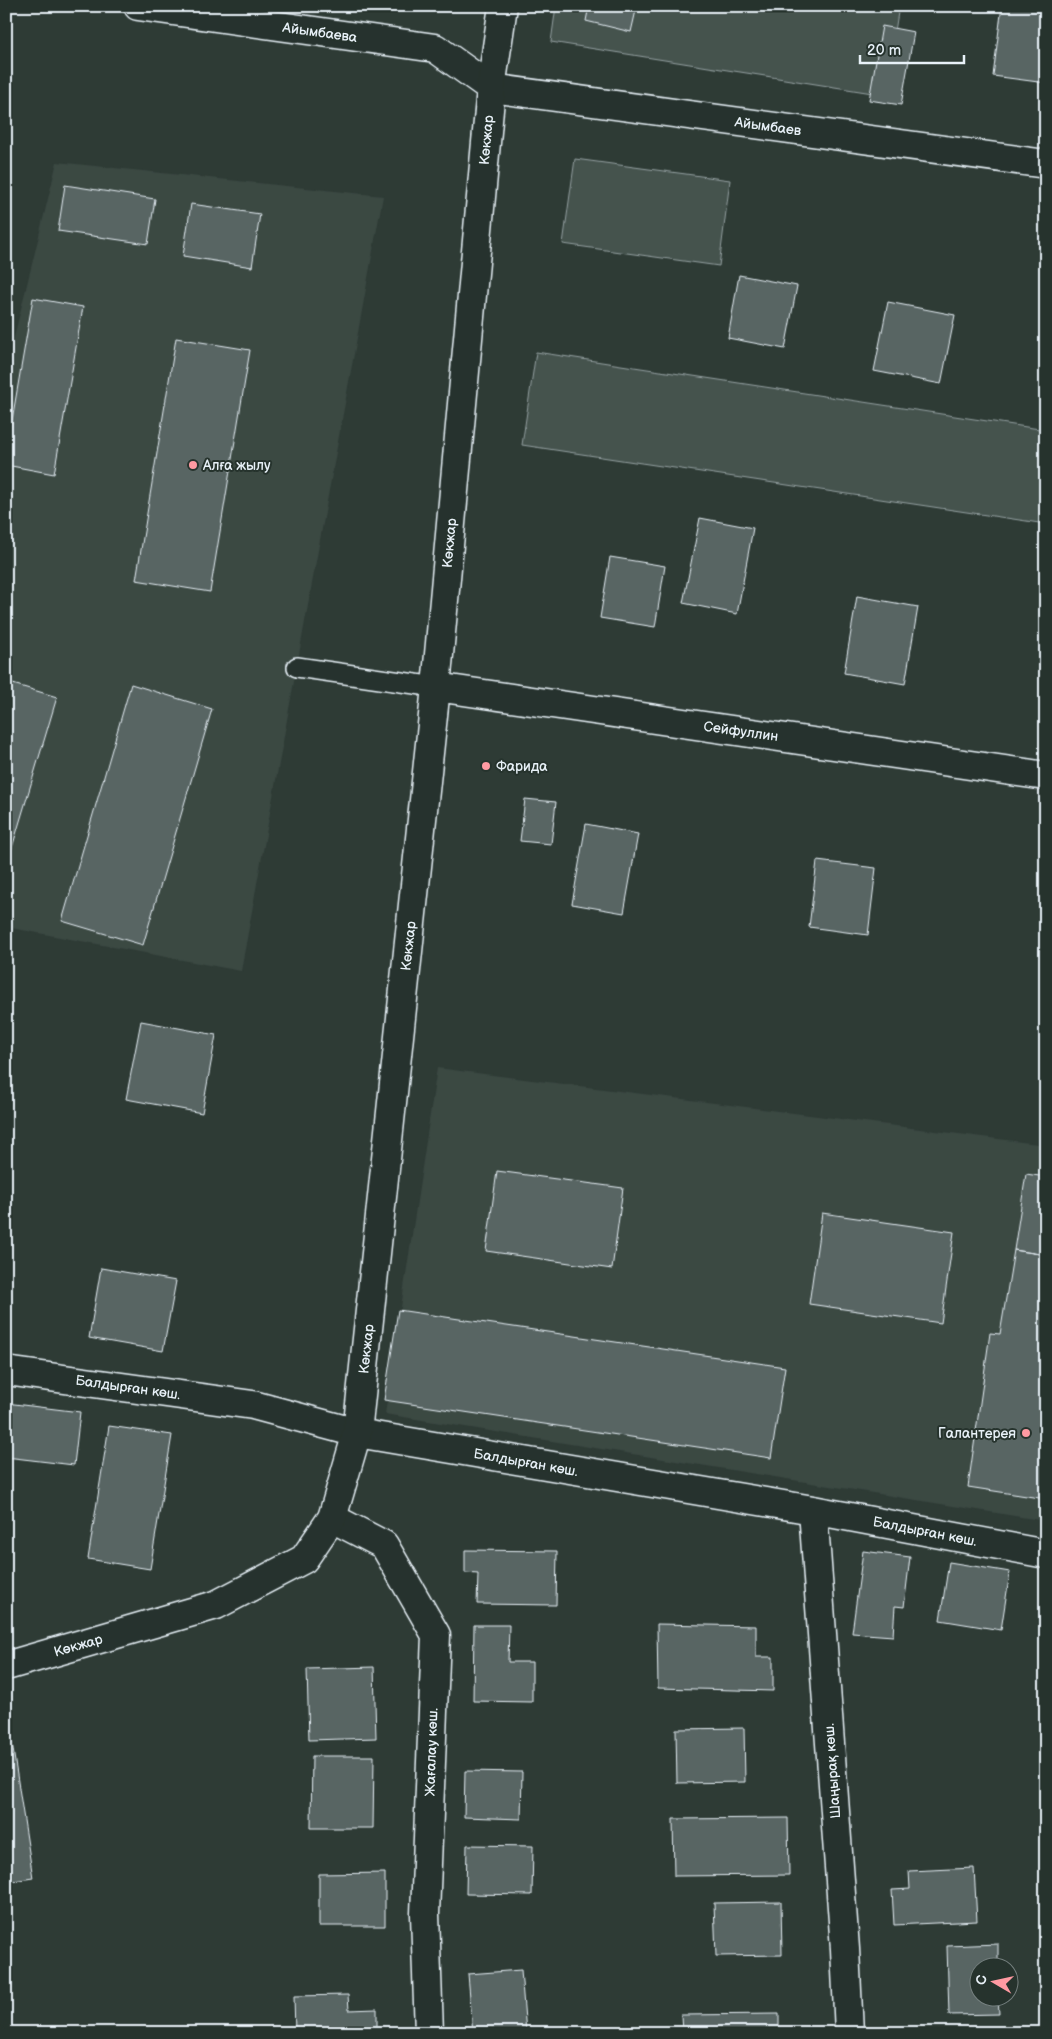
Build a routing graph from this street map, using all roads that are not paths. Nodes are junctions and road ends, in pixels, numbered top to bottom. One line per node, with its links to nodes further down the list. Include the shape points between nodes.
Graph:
1 (138, 6): 3 (street, Айымбаева, via 435,48)
2 (503, 6): 3 (street, Көкжар)
3 (491, 88): 4 (street, Айымбаев); 6 (street, Көкжар)
4 (1046, 164)
5 (297, 667): 6 (lane)
6 (436, 687): 7 (street, Сейфуллин); 9 (street, Көкжар)
7 (1046, 776)
8 (6, 1371): 9 (street, Балдырған көш., via 253,1405)
9 (357, 1434): 10 (street, Балдырған көш.); 11 (street, Көкжар)
10 (813, 1510): 12 (street, Балдырған көш.); 15 (street, Шаңырақ көш.)
11 (332, 1518): 13 (street, Көкжар, via 304,1559 216,1606); 14 (street, Жағалау көш., via 384,1545 436,1635 425,1914)
12 (1046, 1554)
13 (6, 1666)
14 (428, 2033)
15 (849, 2033)

